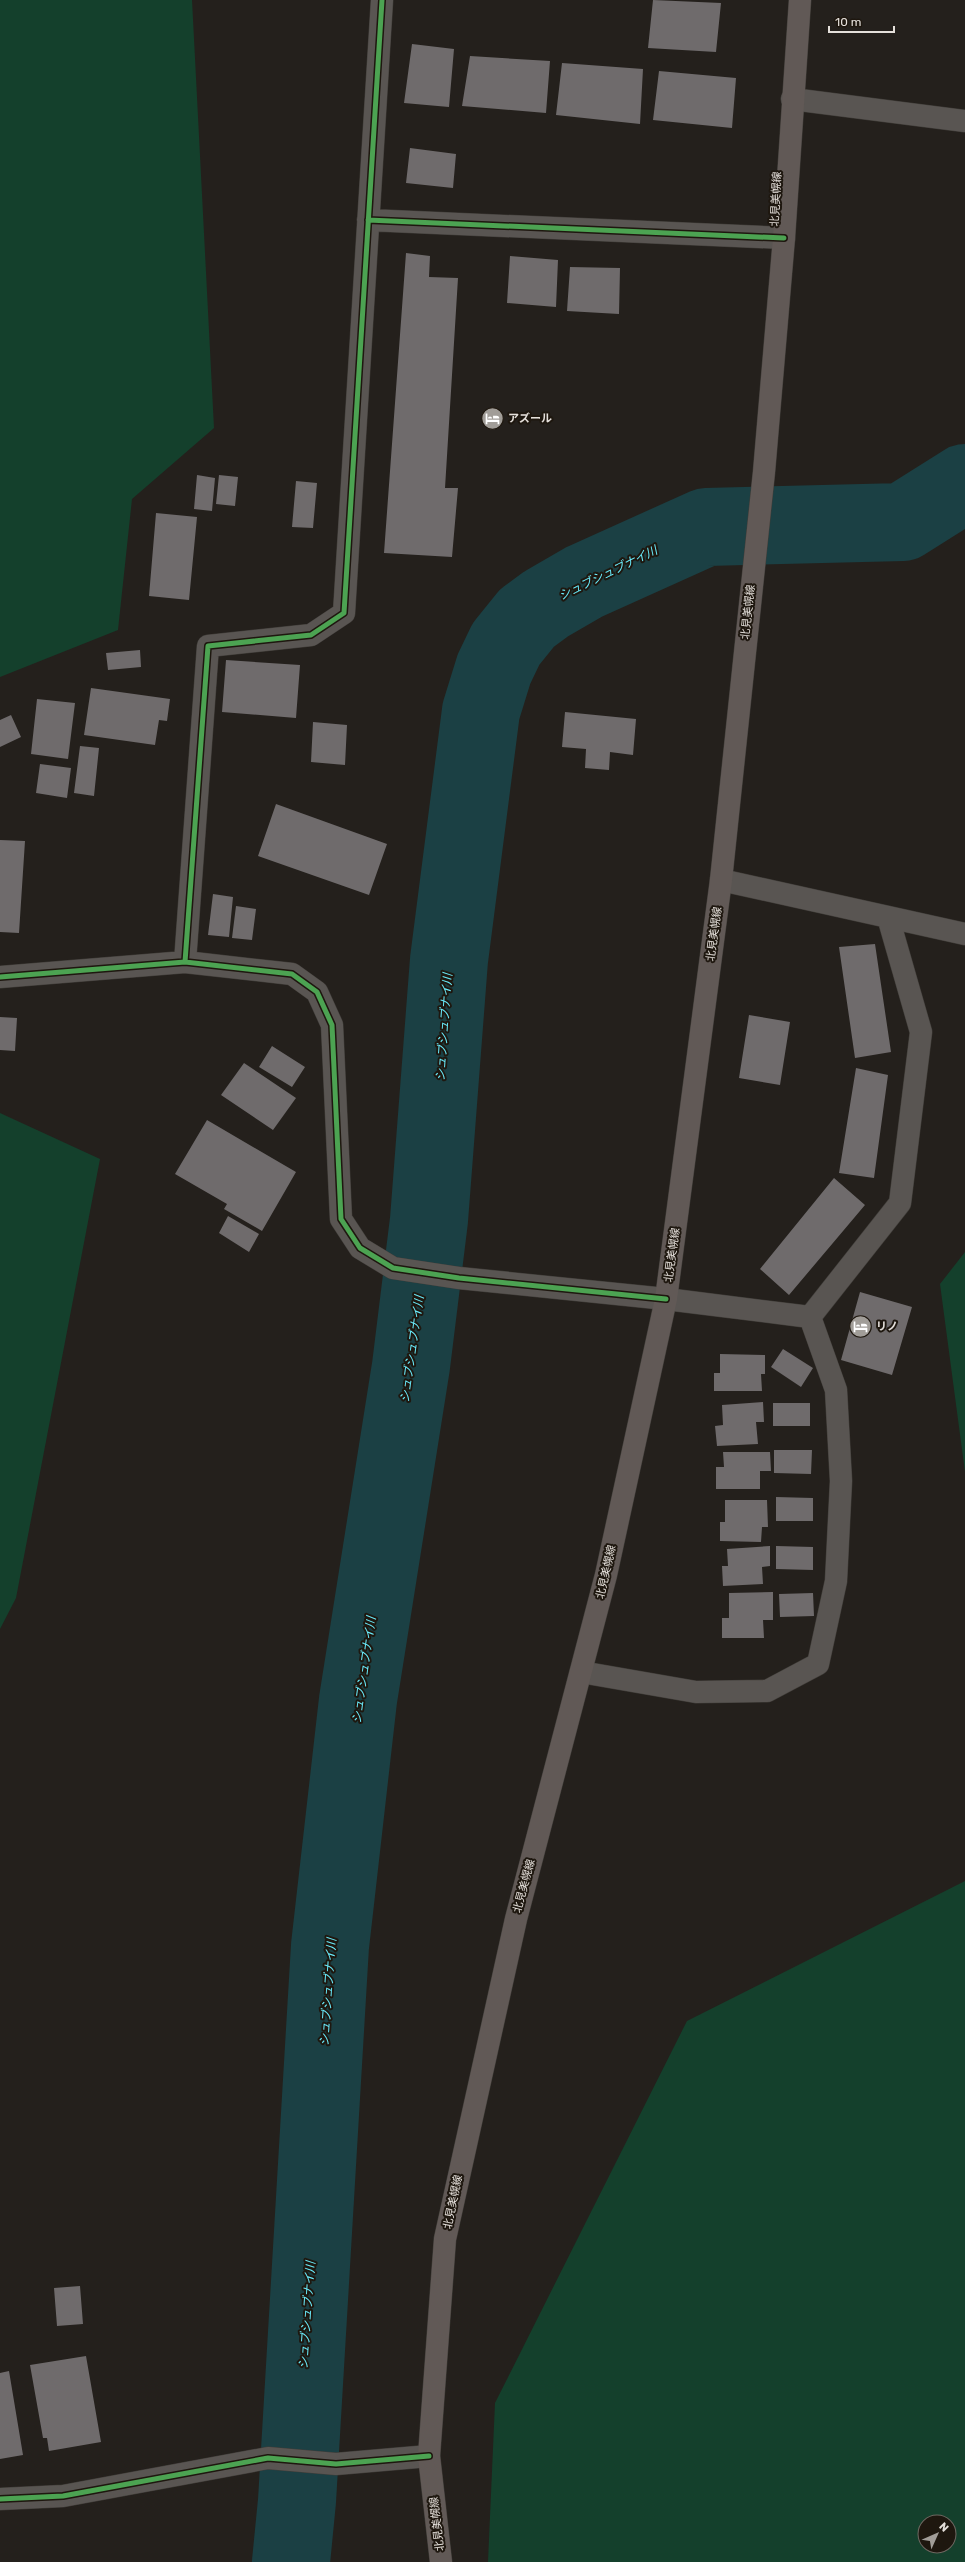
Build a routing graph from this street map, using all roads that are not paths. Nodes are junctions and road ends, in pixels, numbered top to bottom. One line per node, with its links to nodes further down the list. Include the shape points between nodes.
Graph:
1 (382, 0): 5 (street)
2 (800, 0): 3 (main road, 北見美幌線)
3 (792, 99): 4 (street); 6 (main road, 北見美幌線)
4 (965, 121)
5 (368, 220): 6 (street); 10 (street, via 344,613 311,635 208,646)
6 (784, 238): 7 (main road, 北見美幌線, via 764,472)
7 (721, 880): 8 (street); 12 (main road, 北見美幌線)
8 (888, 916): 9 (street); 13 (street, via 921,1032 900,1203)
9 (965, 934)
10 (184, 962): 11 (street); 12 (street, via 292,974 317,992 332,1025 342,1218 360,1248 393,1268 459,1278)
11 (0, 977)
12 (666, 1299): 13 (street); 14 (main road, 北見美幌線, via 606,1575)
13 (810, 1317): 14 (street, via 836,1390 841,1481 836,1581 818,1664 767,1691 696,1692)
14 (581, 1672): 15 (main road, 北見美幌線, via 516,1919 445,2239)
15 (429, 2456): 16 (street, via 336,2464 268,2458 63,2496); 17 (main road, 北見美幌線)
16 (0, 2499)
17 (441, 2562)

